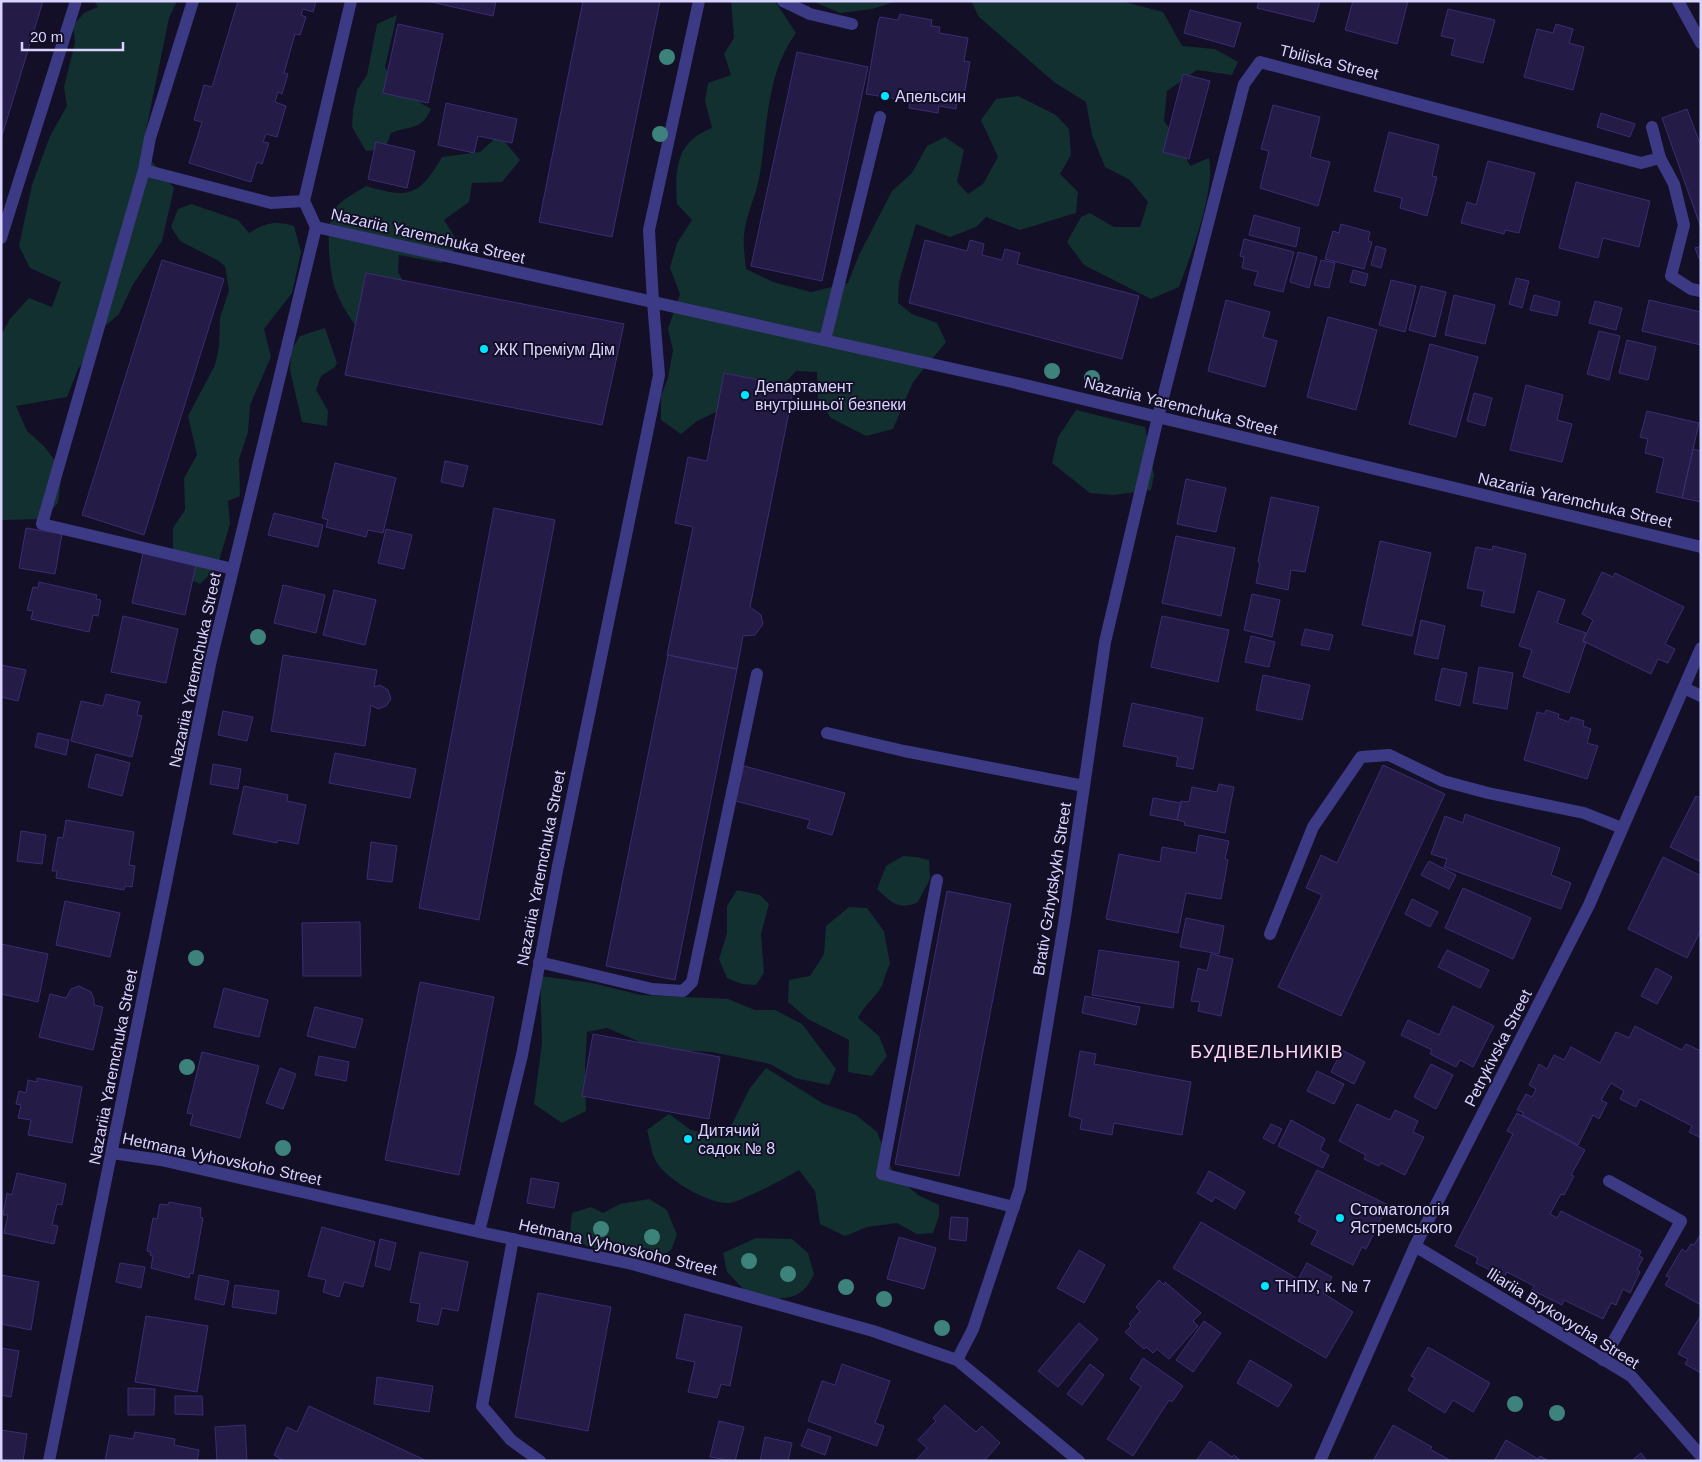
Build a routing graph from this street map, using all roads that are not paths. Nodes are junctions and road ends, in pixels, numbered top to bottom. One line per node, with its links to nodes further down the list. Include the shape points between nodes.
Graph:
1 (76, 1): 15 (street)
2 (194, 1): 12 (street, via 150,138)
3 (351, 1): 13 (street)
4 (699, 1): 17 (street, via 649,230)
5 (783, 1): 7 (street, via 810,14)
6 (1678, 1): 8 (street)
7 (852, 24)
8 (1701, 43)
9 (880, 118): 18 (street)
10 (1652, 127): 11 (street)
11 (1660, 158): 16 (street, via 1674,184 1684,225 1672,276 1691,289); 19 (street, Tbiliska Street, via 1641,163 1260,62 1244,84)
12 (144, 170): 13 (street, via 271,203); 21 (street, via 42,524)
13 (304, 201): 14 (street)
14 (316, 227): 17 (street, Nazariia Yaremchuka Street); 21 (street, Nazariia Yaremchuka Street)
15 (1, 238)
16 (1701, 291)
17 (653, 302): 18 (street, Nazariia Yaremchuka Street); 31 (street, Nazariia Yaremchuka Street, via 659,375)
18 (825, 340): 19 (street, Nazariia Yaremchuka Street)
19 (1158, 417): 20 (street, Nazariia Yaremchuka Street); 27 (street, Brativ Gzhytskykh Street, via 1105,642)
20 (1701, 547)
21 (234, 569): 32 (street, Nazariia Yaremchuka Street, via 211,660)
22 (1701, 648): 24 (street, Petrykivska Street)
23 (757, 674): 31 (street, via 692,982 683,991 652,989)
24 (1684, 688): 25 (street); 28 (street, Petrykivska Street)
25 (1701, 696)
26 (826, 733): 27 (street)
27 (1084, 786): 34 (street, Brativ Gzhytskykh Street, via 1038,1082)
28 (1622, 828): 30 (street, via 1584,813 1443,781 1389,755 1361,757 1313,827); 37 (street, Petrykivska Street, via 1589,905)
29 (937, 880): 34 (street, via 882,1174)
30 (1270, 934)
31 (540, 962): 35 (street, Nazariia Yaremchuka Street, via 522,1054)
32 (112, 1153): 35 (street, Hetmana Vyhovskoho Street, via 161,1160); 41 (street, Nazariia Yaremchuka Street)
33 (1609, 1181): 39 (street, via 1681,1221)
34 (1014, 1207): 38 (street, Brativ Gzhytskykh Street, via 973,1329)
35 (479, 1232): 36 (street, Hetmana Vyhovskoho Street)
36 (513, 1239): 38 (street, Hetmana Vyhovskoho Street, via 632,1264 781,1304); 42 (street, via 482,1406 512,1440)
37 (1415, 1246): 39 (street, Iliariia Brykovycha Street); 44 (street, Petrykivska Street)
38 (957, 1360): 43 (street, Hetmana Vyhovskoho Street)
39 (1603, 1360): 40 (street, Iliariia Brykovycha Street, via 1631,1376)
40 (1701, 1456)
41 (49, 1461)
42 (540, 1461)
43 (1079, 1461)
44 (1320, 1461)

